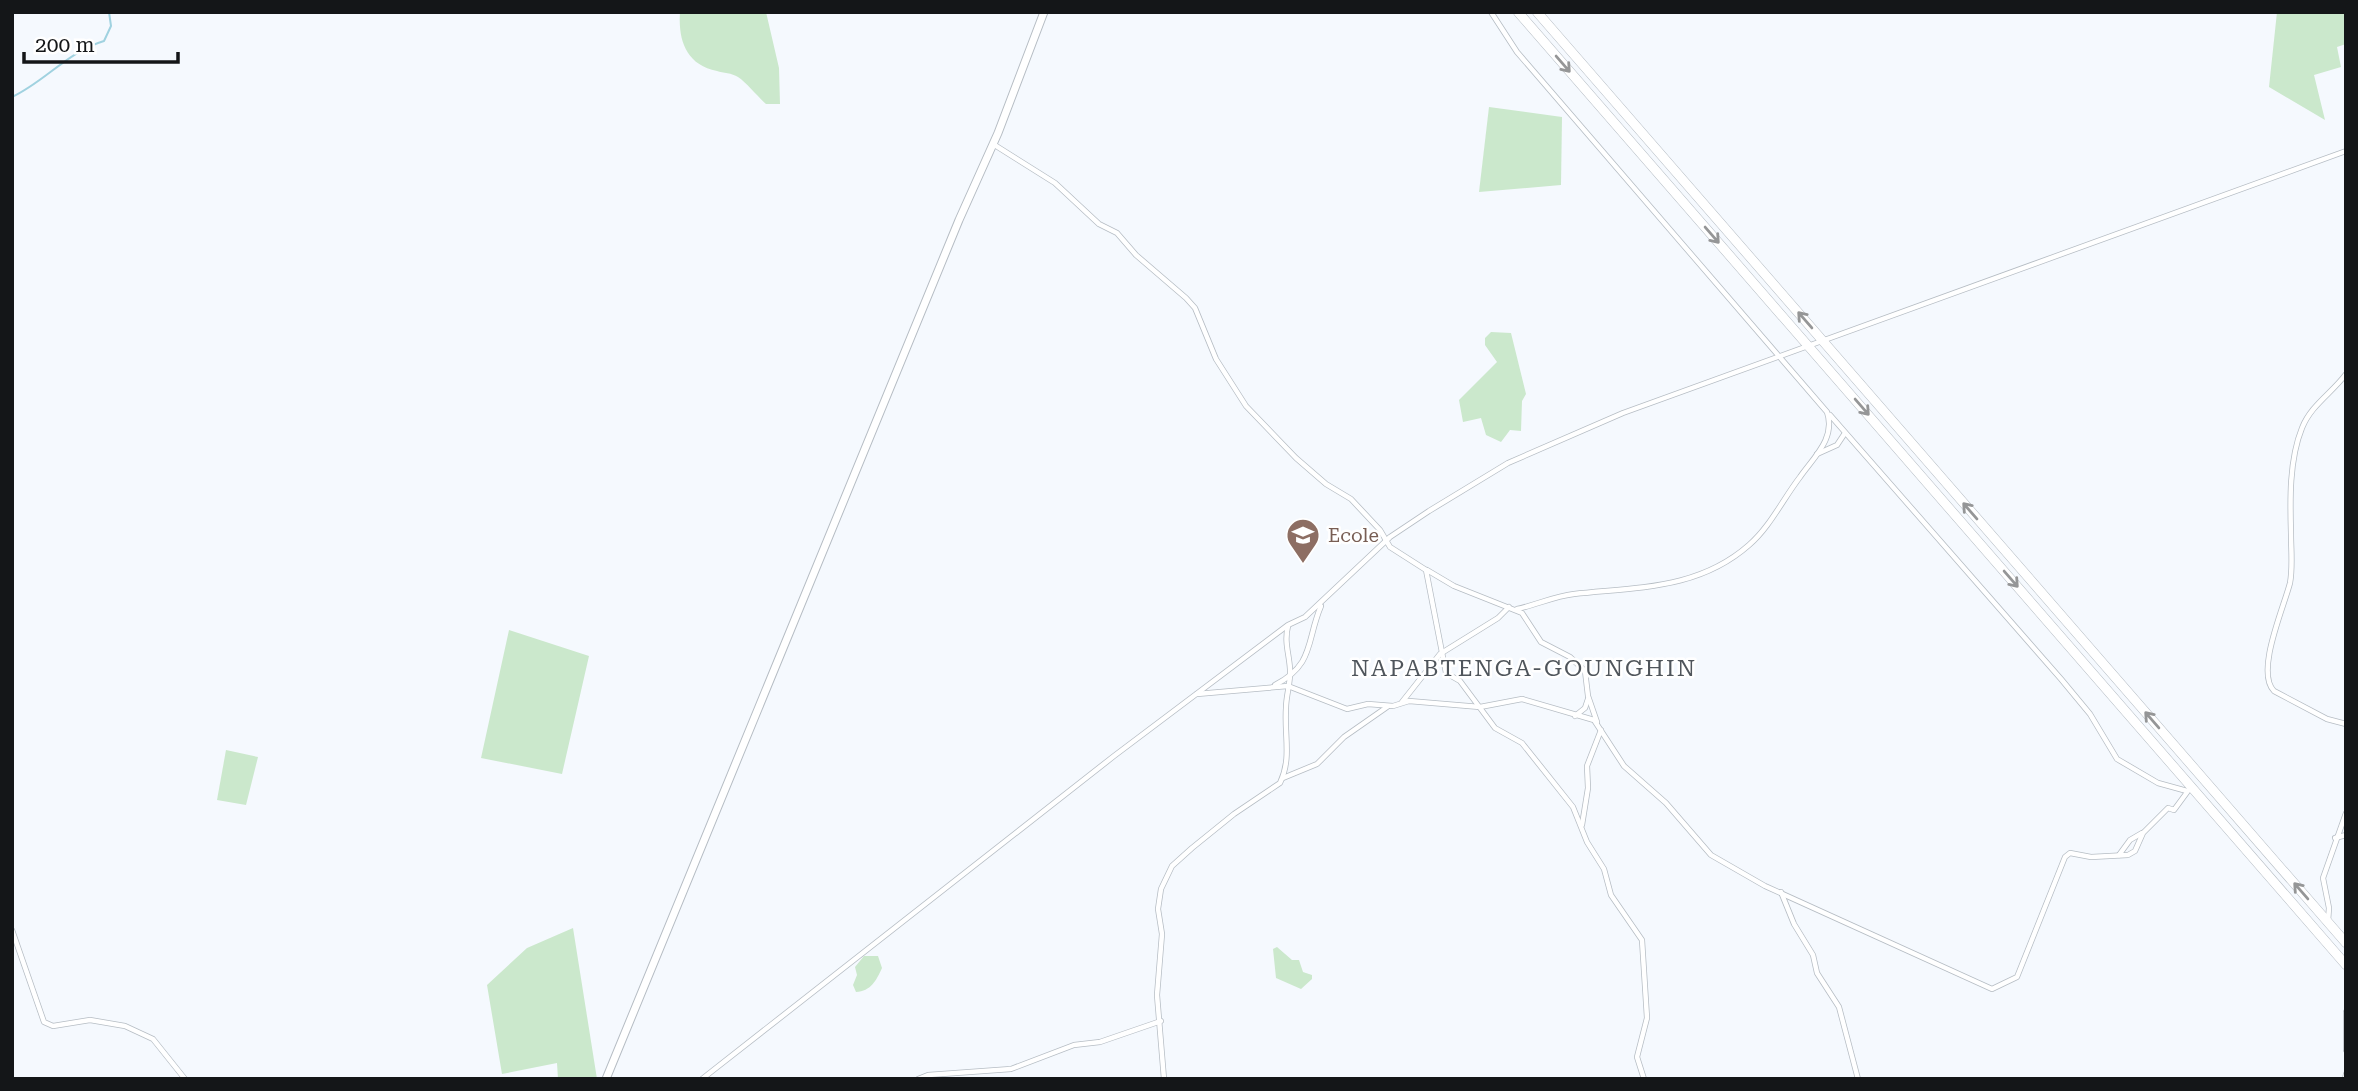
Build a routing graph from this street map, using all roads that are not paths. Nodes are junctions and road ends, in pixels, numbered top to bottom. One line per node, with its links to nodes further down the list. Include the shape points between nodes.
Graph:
1 (1044, 12): 5 (street)
2 (1491, 12): 9 (street, via 1556,99)
3 (1518, 12): 8 (highway, one-way to 8)
4 (1537, 12): 7 (highway, one-way to 4)
5 (993, 144): 14 (street, via 1055,183 1186,298 1246,406 1296,458 1351,499); 50 (street)
6 (2346, 151): 7 (street)
7 (1824, 341): 8 (street); 42 (highway, one-way to 7)
8 (1810, 347): 9 (street); 34 (highway, one-way to 34)
9 (1781, 357): 11 (street); 14 (street, via 1623,413 1508,463)
10 (2346, 374): 31 (street, via 2309,413 2297,441 2291,579 2270,650 2268,674 2274,691)
11 (1827, 412): 12 (street); 13 (street, via 1830,430)
12 (1845, 433): 13 (street, via 1837,445); 34 (street, via 2090,713 2117,759 2158,783)
13 (1816, 454): 18 (street, via 1750,544 1721,564 1652,589 1572,594)
14 (1386, 541): 15 (street); 16 (street)
15 (1426, 570): 17 (street); 20 (street)
16 (1322, 603): 19 (street); 21 (street, via 1303,664)
17 (1510, 607): 18 (street); 20 (street)
18 (1517, 609): 25 (street, via 1541,642 1581,666)
19 (1289, 625): 21 (street, via 1285,641); 24 (street)
20 (1440, 654): 26 (street); 28 (street, via 1446,673 1460,681)
21 (1290, 677): 22 (street); 23 (street)
22 (1272, 687): 23 (street); 24 (street)
23 (1289, 687): 27 (street, via 1340,708); 33 (street, via 1288,758)
24 (1196, 695): 51 (street)
25 (1588, 696): 29 (street, via 1585,708); 30 (street)
26 (1401, 703): 27 (street); 28 (street)
27 (1387, 707): 33 (street, via 1344,737 1317,764)
28 (1480, 707): 29 (street, via 1522,699); 36 (street, via 1495,728 1522,743 1573,807)
29 (1574, 716): 30 (street)
30 (1597, 723): 32 (street)
31 (2346, 724)
32 (1601, 730): 36 (street, via 1587,766); 41 (street, via 1624,766 1666,803 1705,850)
33 (1283, 778): 47 (street, via 1223,822 1167,873 1158,899)
34 (2192, 792): 37 (street); 45 (highway)
35 (2346, 813): 39 (street)
36 (1581, 826): 54 (street, via 1604,869 1611,895 1644,946 1647,1018 1637,1057)
37 (2143, 833): 40 (street, via 2130,840); 40 (street, via 2135,850)
38 (2346, 835): 39 (street)
39 (2335, 838): 42 (street, via 2323,878)
40 (2118, 856): 41 (street, via 2070,853 2065,857 2017,977 1992,989)
41 (1780, 892): 55 (street, via 1817,973 1839,1007)
42 (2328, 922): 44 (highway)
43 (12, 930): 49 (street, via 44,1022 53,1026 90,1020 125,1026 153,1040)
44 (2346, 943)
45 (2346, 965)
46 (2346, 1012): 48 (street)
47 (1161, 1021): 52 (street, via 1100,1042 1074,1045 1011,1069); 53 (street)
48 (2346, 1049)
49 (185, 1079)
50 (606, 1079)
51 (702, 1079)
52 (918, 1079)
53 (1164, 1079)
54 (1644, 1079)
55 (1858, 1079)

